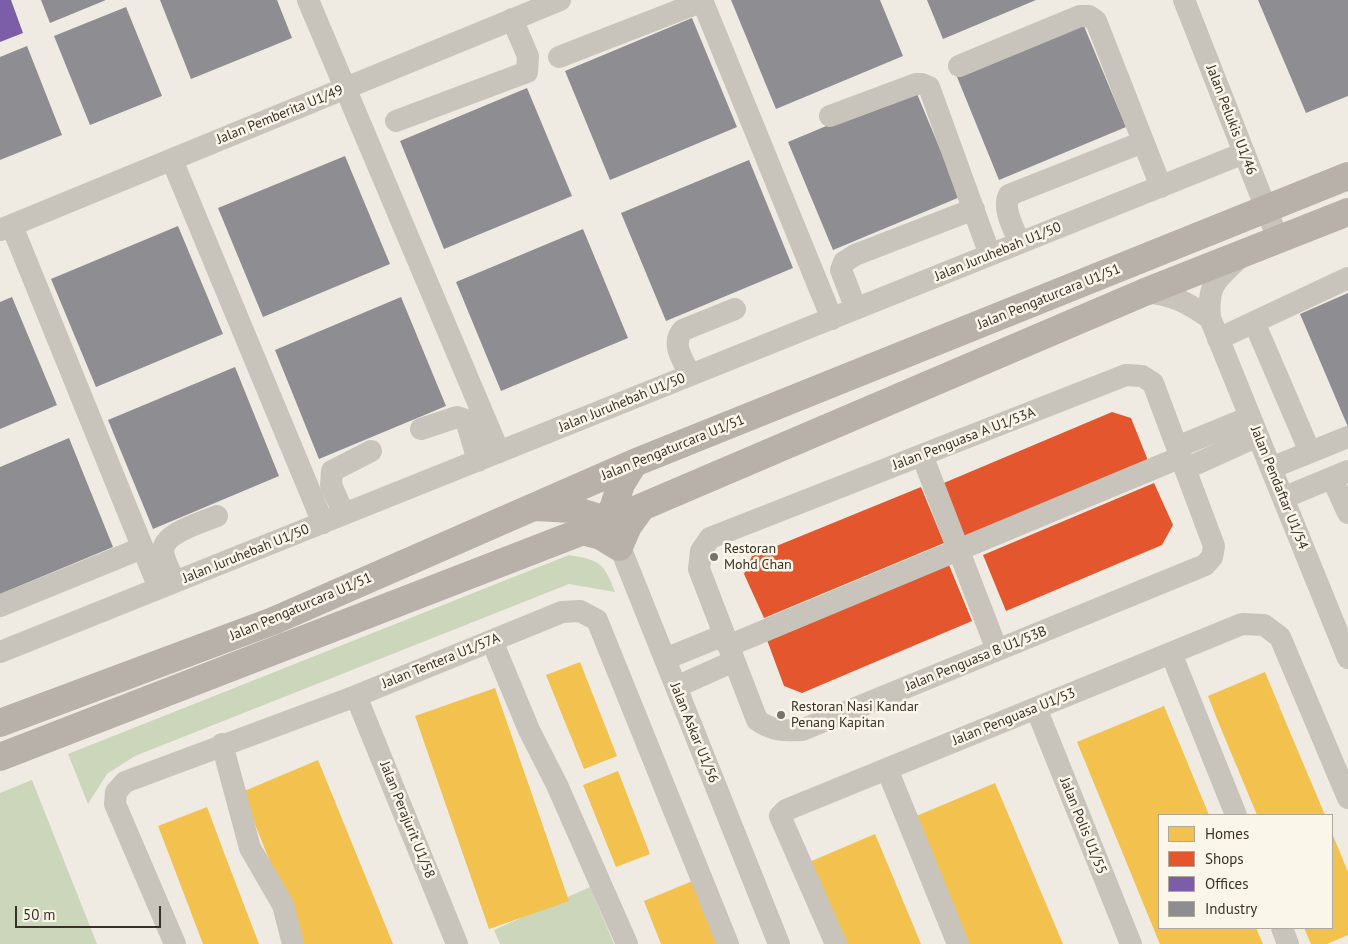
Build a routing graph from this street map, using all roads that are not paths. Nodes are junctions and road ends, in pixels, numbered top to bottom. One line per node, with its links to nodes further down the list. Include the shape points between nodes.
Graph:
1 (308, 0): 8 (street)
2 (560, 0): 5 (street, Jalan Pemberita U1/49)
3 (703, 0): 6 (street); 29 (street)
4 (1184, 0): 12 (street, Jalan Pelukis U1/46)
5 (512, 19): 8 (street, Jalan Pemberita U1/49); 10 (street, via 528,56 527,72)
6 (559, 57)
7 (959, 66): 11 (street, via 1080,16 1090,16 1096,21)
8 (344, 89): 13 (street, Jalan Pemberita U1/49); 37 (street)
9 (830, 116): 16 (street, via 916,84 929,87)
10 (396, 122)
11 (1143, 142): 15 (street); 21 (street, via 1009,194 1007,208)
12 (1244, 153): 15 (street, Jalan Juruhebah U1/50); 17 (street, Jalan Pelukis U1/46)
13 (172, 160): 19 (street, Jalan Pemberita U1/49); 52 (street)
14 (1348, 176): 17 (main road, Jalan Pengaturcara U1/51)
15 (1160, 187): 21 (street, Jalan Juruhebah U1/50)
16 (974, 208): 23 (street); 27 (street, via 844,262 841,270)
17 (1266, 211): 20 (street, Jalan Pelukis U1/46); 42 (main road, Jalan Pengaturcara U1/51)
18 (1348, 212): 20 (main road, Jalan Pengaturcara U1/51)
19 (6, 228): 56 (street)
20 (1278, 239): 22 (main road, Jalan Pengaturcara U1/51)
21 (1020, 243): 23 (street, Jalan Juruhebah U1/50)
22 (1244, 253): 25 (main road, Jalan Pengaturcara U1/51); 28 (street, Jalan Pendaftar U1/54, via 1212,286 1208,297)
23 (990, 255): 27 (street, Jalan Juruhebah U1/50)
24 (1348, 278): 30 (street)
25 (1144, 292): 28 (street, via 1181,299); 47 (main road, Jalan Pengaturcara U1/51)
26 (735, 309): 32 (street, via 678,335 678,347)
27 (856, 309): 29 (street, Jalan Juruhebah U1/50)
28 (1210, 318): 31 (street, Jalan Pendaftar U1/54)
29 (832, 319): 32 (street, Jalan Juruhebah U1/50)
30 (1254, 322): 31 (street); 38 (street)
31 (1218, 339): 33 (street, Jalan Pendaftar U1/54)
32 (690, 376): 37 (street, Jalan Juruhebah U1/50)
33 (1254, 426): 40 (street); 43 (street, Jalan Pendaftar U1/54)
34 (421, 429): 41 (street, via 457,417 466,420)
35 (1348, 437): 38 (street)
36 (371, 452): 49 (street, via 332,471 331,485)
37 (499, 452): 41 (street, Jalan Juruhebah U1/50)
38 (1310, 452): 43 (street)
39 (922, 455): 40 (street, Jalan Penguasa A U1/53A, via 1126,375 1142,376 1153,383); 57 (street); 62 (street, Jalan Penguasa A U1/53A, via 710,538 701,551 699,569)
40 (1181, 458): 55 (street, Jalan Penguasa A U1/53A); 57 (street)
41 (478, 461): 49 (street, Jalan Juruhebah U1/50)
42 (634, 463): 46 (main road, Jalan Pengaturcara U1/51); 51 (main road, via 621,484)
43 (1271, 468): 45 (street, Jalan Pendaftar U1/54)
44 (1340, 474): 45 (street); 48 (street)
45 (1283, 498): 60 (street, Jalan Pendaftar U1/54)
46 (530, 507): 51 (main road, via 572,509); 71 (main road, Jalan Pengaturcara U1/51, via 273,621)
47 (641, 508): 51 (main road, Jalan Pengaturcara U1/51); 54 (main road, via 628,526)
48 (1348, 513)
49 (344, 514): 52 (street, Jalan Juruhebah U1/50)
50 (216, 516): 58 (street, via 168,538 163,547)
51 (609, 521): 53 (main road, Jalan Pengaturcara U1/51); 54 (street, Jalan Askar U1/56)
52 (323, 523): 58 (street, Jalan Juruhebah U1/50)
53 (582, 531): 54 (main road, via 602,536); 73 (main road, Jalan Pengaturcara U1/51)
54 (620, 546): 67 (street, Jalan Askar U1/56)
55 (1214, 546): 63 (street, Jalan Penguasa B U1/53B, via 1212,557 1205,565)
56 (142, 548): 58 (street); 59 (street)
57 (959, 550): 62 (street); 63 (street)
58 (167, 585): 64 (street, Jalan Juruhebah U1/50)
59 (0, 606)
60 (1343, 631): 66 (street, Jalan Pendaftar U1/54)
61 (492, 641): 69 (street, Jalan Tentera U1/57A); 81 (street); 82 (street, Jalan Tentera U1/57A, via 562,612 580,612 597,620)
62 (729, 647): 63 (street, Jalan Penguasa B U1/53B, via 757,720 768,728 787,731 802,730); 67 (street); 68 (street)
63 (997, 650)
64 (0, 652)
65 (1171, 653): 70 (street, Jalan Penguasa U1/53); 75 (street, Jalan Penguasa U1/53, via 1242,624 1264,625 1280,637); 76 (street)
66 (1348, 658)
67 (665, 659): 68 (street, Jalan Askar U1/56)
68 (676, 687): 83 (street, Jalan Askar U1/56)
69 (356, 696): 72 (street, Jalan Tentera U1/57A); 80 (street, Jalan Perajurit U1/58)
70 (1036, 708): 74 (street, Jalan Penguasa U1/53); 86 (street, Jalan Polis U1/55)
71 (0, 723)
72 (222, 744): 78 (street, Jalan Tentera U1/57A, via 125,782 116,792 115,804); 79 (street, via 250,848 283,905)
73 (0, 757)
74 (887, 769): 84 (street, Jalan Penguasa U1/53, via 786,818); 85 (street)
75 (1348, 798)
76 (1236, 814)
77 (1282, 929): 87 (street)
78 (176, 944)
79 (293, 944)
80 (457, 944)
81 (627, 944)
82 (728, 944)
83 (779, 944)
84 (836, 944)
85 (958, 944)
86 (1131, 944)
87 (1288, 944)

